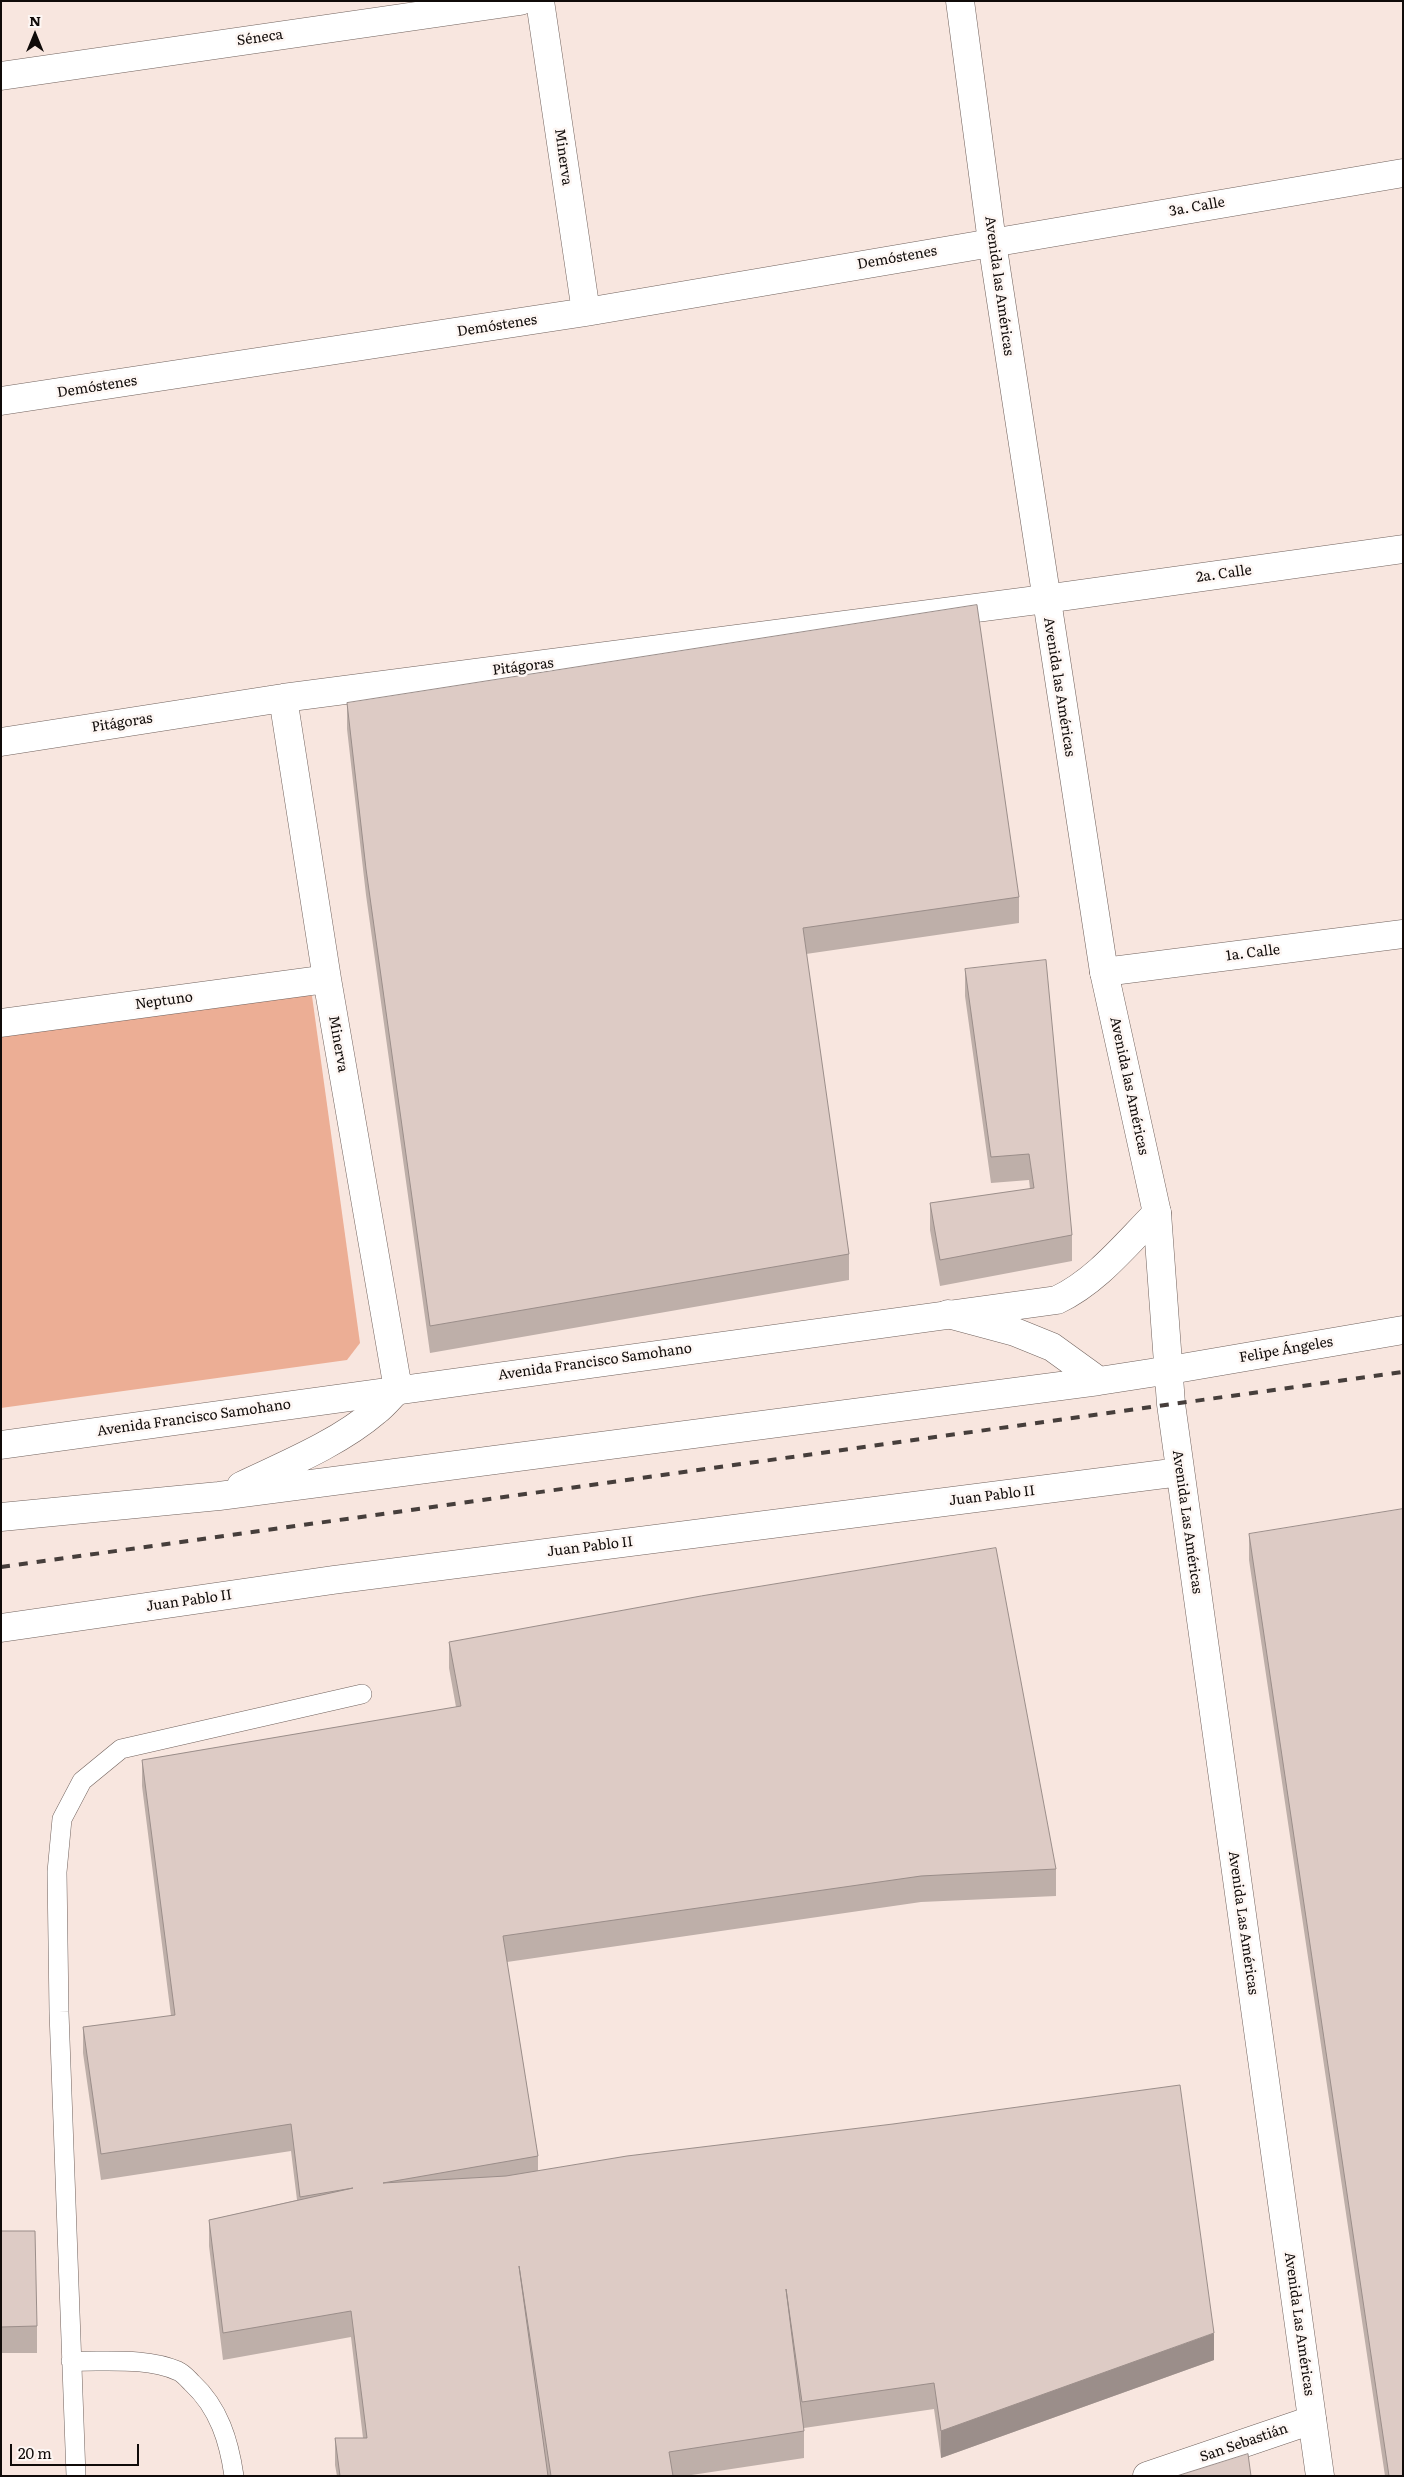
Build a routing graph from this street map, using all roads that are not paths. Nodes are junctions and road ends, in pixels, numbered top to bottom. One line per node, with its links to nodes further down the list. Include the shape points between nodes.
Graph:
1 (520, 1): 4 (street, Séneca)
2 (540, 1): 7 (street, Minerva)
3 (960, 1): 6 (street, Avenida las Américas)
4 (1, 76)
5 (1403, 172): 6 (street, 3a. Calle)
6 (992, 242): 7 (street, Demóstenes); 10 (street, Avenida las Américas)
7 (586, 312): 8 (street, Demóstenes)
8 (1, 401)
9 (1403, 550): 10 (street, 2a. Calle)
10 (1045, 599): 11 (street, Pitágoras); 14 (street, Avenida las Américas)
11 (283, 698): 12 (street, Pitágoras); 15 (street, Minerva)
12 (1, 742)
13 (1403, 934): 14 (street, 1a. Calle)
14 (1104, 972): 17 (street, Avenida las Américas)
15 (327, 979): 16 (street, Neptuno); 22 (street, Minerva)
16 (1, 1023)
17 (1157, 1213): 18 (street, Avenida Francisco Samohano, via 1076,1291 1057,1300); 20 (street, Avenida las Américas)
18 (948, 1314): 21 (street, via 1015,1332 1052,1347); 22 (street, Avenida Francisco Samohano)
19 (1403, 1330): 20 (street, Felipe Ángeles)
20 (1170, 1370): 21 (street); 24 (street, Avenida Las Américas)
21 (1099, 1381): 25 (street)
22 (398, 1389): 23 (street, Avenida Francisco Samohano); 25 (street, via 358,1425)
23 (1, 1445)
24 (1180, 1472): 27 (street, Juan Pablo II, via 332,1580); 30 (street, Avenida Las Américas)
25 (219, 1496): 26 (street)
26 (1, 1517)
27 (1, 1628)
28 (362, 1694): 29 (lane, via 121,1750 82,1781 62,1819 57,1872 59,2002)
29 (71, 2360): 31 (lane); 32 (lane, via 150,2363 179,2371 199,2390 221,2423)
30 (1312, 2420): 33 (street, San Sebastián); 34 (street, Avenida Las Américas)
31 (76, 2476)
32 (234, 2476)
33 (1147, 2476)
34 (1320, 2476)

